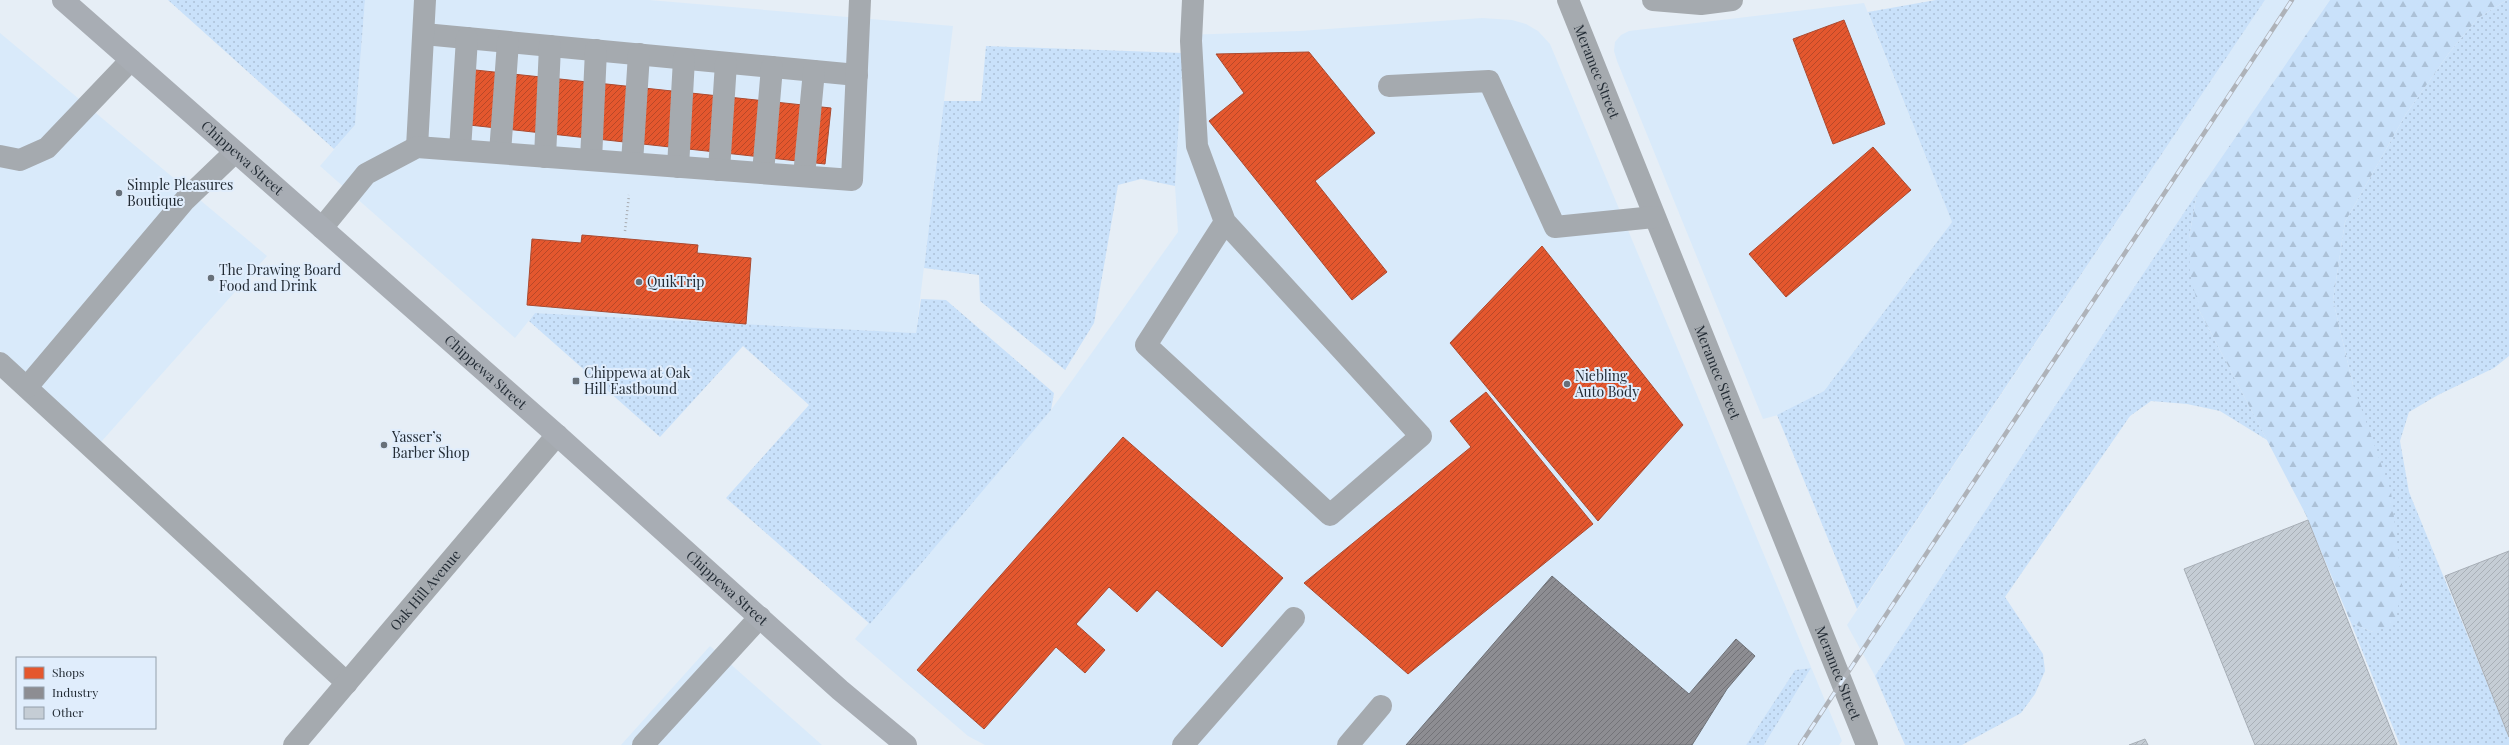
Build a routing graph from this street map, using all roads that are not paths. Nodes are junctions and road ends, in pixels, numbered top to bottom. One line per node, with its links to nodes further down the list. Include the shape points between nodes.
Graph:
1 (63, 0): 15 (main road, Chippewa Street)
2 (426, 0): 8 (street)
3 (860, 0): 19 (street)
4 (1193, 0): 34 (street, via 1191,41 1197,146)
5 (1568, 0): 33 (street, Meramec Street)
6 (1654, 0): 7 (street, via 1701,4)
7 (1732, 0)
8 (424, 34): 9 (street); 21 (street)
9 (467, 38): 10 (street); 22 (street)
10 (508, 42): 11 (street); 24 (street)
11 (550, 46): 12 (street); 26 (street)
12 (596, 50): 13 (street); 27 (street)
13 (639, 54): 14 (street); 28 (street)
14 (684, 59): 16 (street); 29 (street)
15 (131, 60): 23 (main road, Chippewa Street); 25 (street, via 47,148 20,160)
16 (726, 63): 17 (street); 30 (street)
17 (772, 67): 18 (street); 31 (street)
18 (814, 71): 19 (street); 32 (street)
19 (857, 76): 32 (street, via 852,180)
20 (1389, 86): 33 (street, via 1489,81 1555,227)
21 (417, 147): 22 (street); 35 (street, via 366,174)
22 (460, 150): 24 (street)
23 (235, 152): 35 (main road, Chippewa Street); 37 (street, via 185,200)
24 (500, 153): 26 (street)
25 (0, 156)
26 (545, 157): 27 (street)
27 (591, 160): 28 (street)
28 (632, 163): 29 (street)
29 (678, 167): 30 (street)
30 (719, 170): 31 (street)
31 (762, 173): 32 (street)
32 (804, 176)
33 (1654, 217): 48 (street, Meramec Street)
34 (1224, 222): 34 (street, via 1421,436 1330,515 1146,345)
35 (322, 228): 38 (main road, Chippewa Street)
36 (0, 363): 37 (street)
37 (27, 387): 41 (street)
38 (557, 435): 39 (main road, Chippewa Street); 41 (street, Oak Hill Avenue)
39 (760, 617): 44 (street); 45 (main road, Chippewa Street)
40 (1294, 618): 46 (street)
41 (347, 683): 43 (street, Oak Hill Avenue)
42 (1381, 706): 47 (street)
43 (294, 745)
44 (644, 745)
45 (906, 745)
46 (1183, 745)
47 (1348, 745)
48 (1866, 745)

